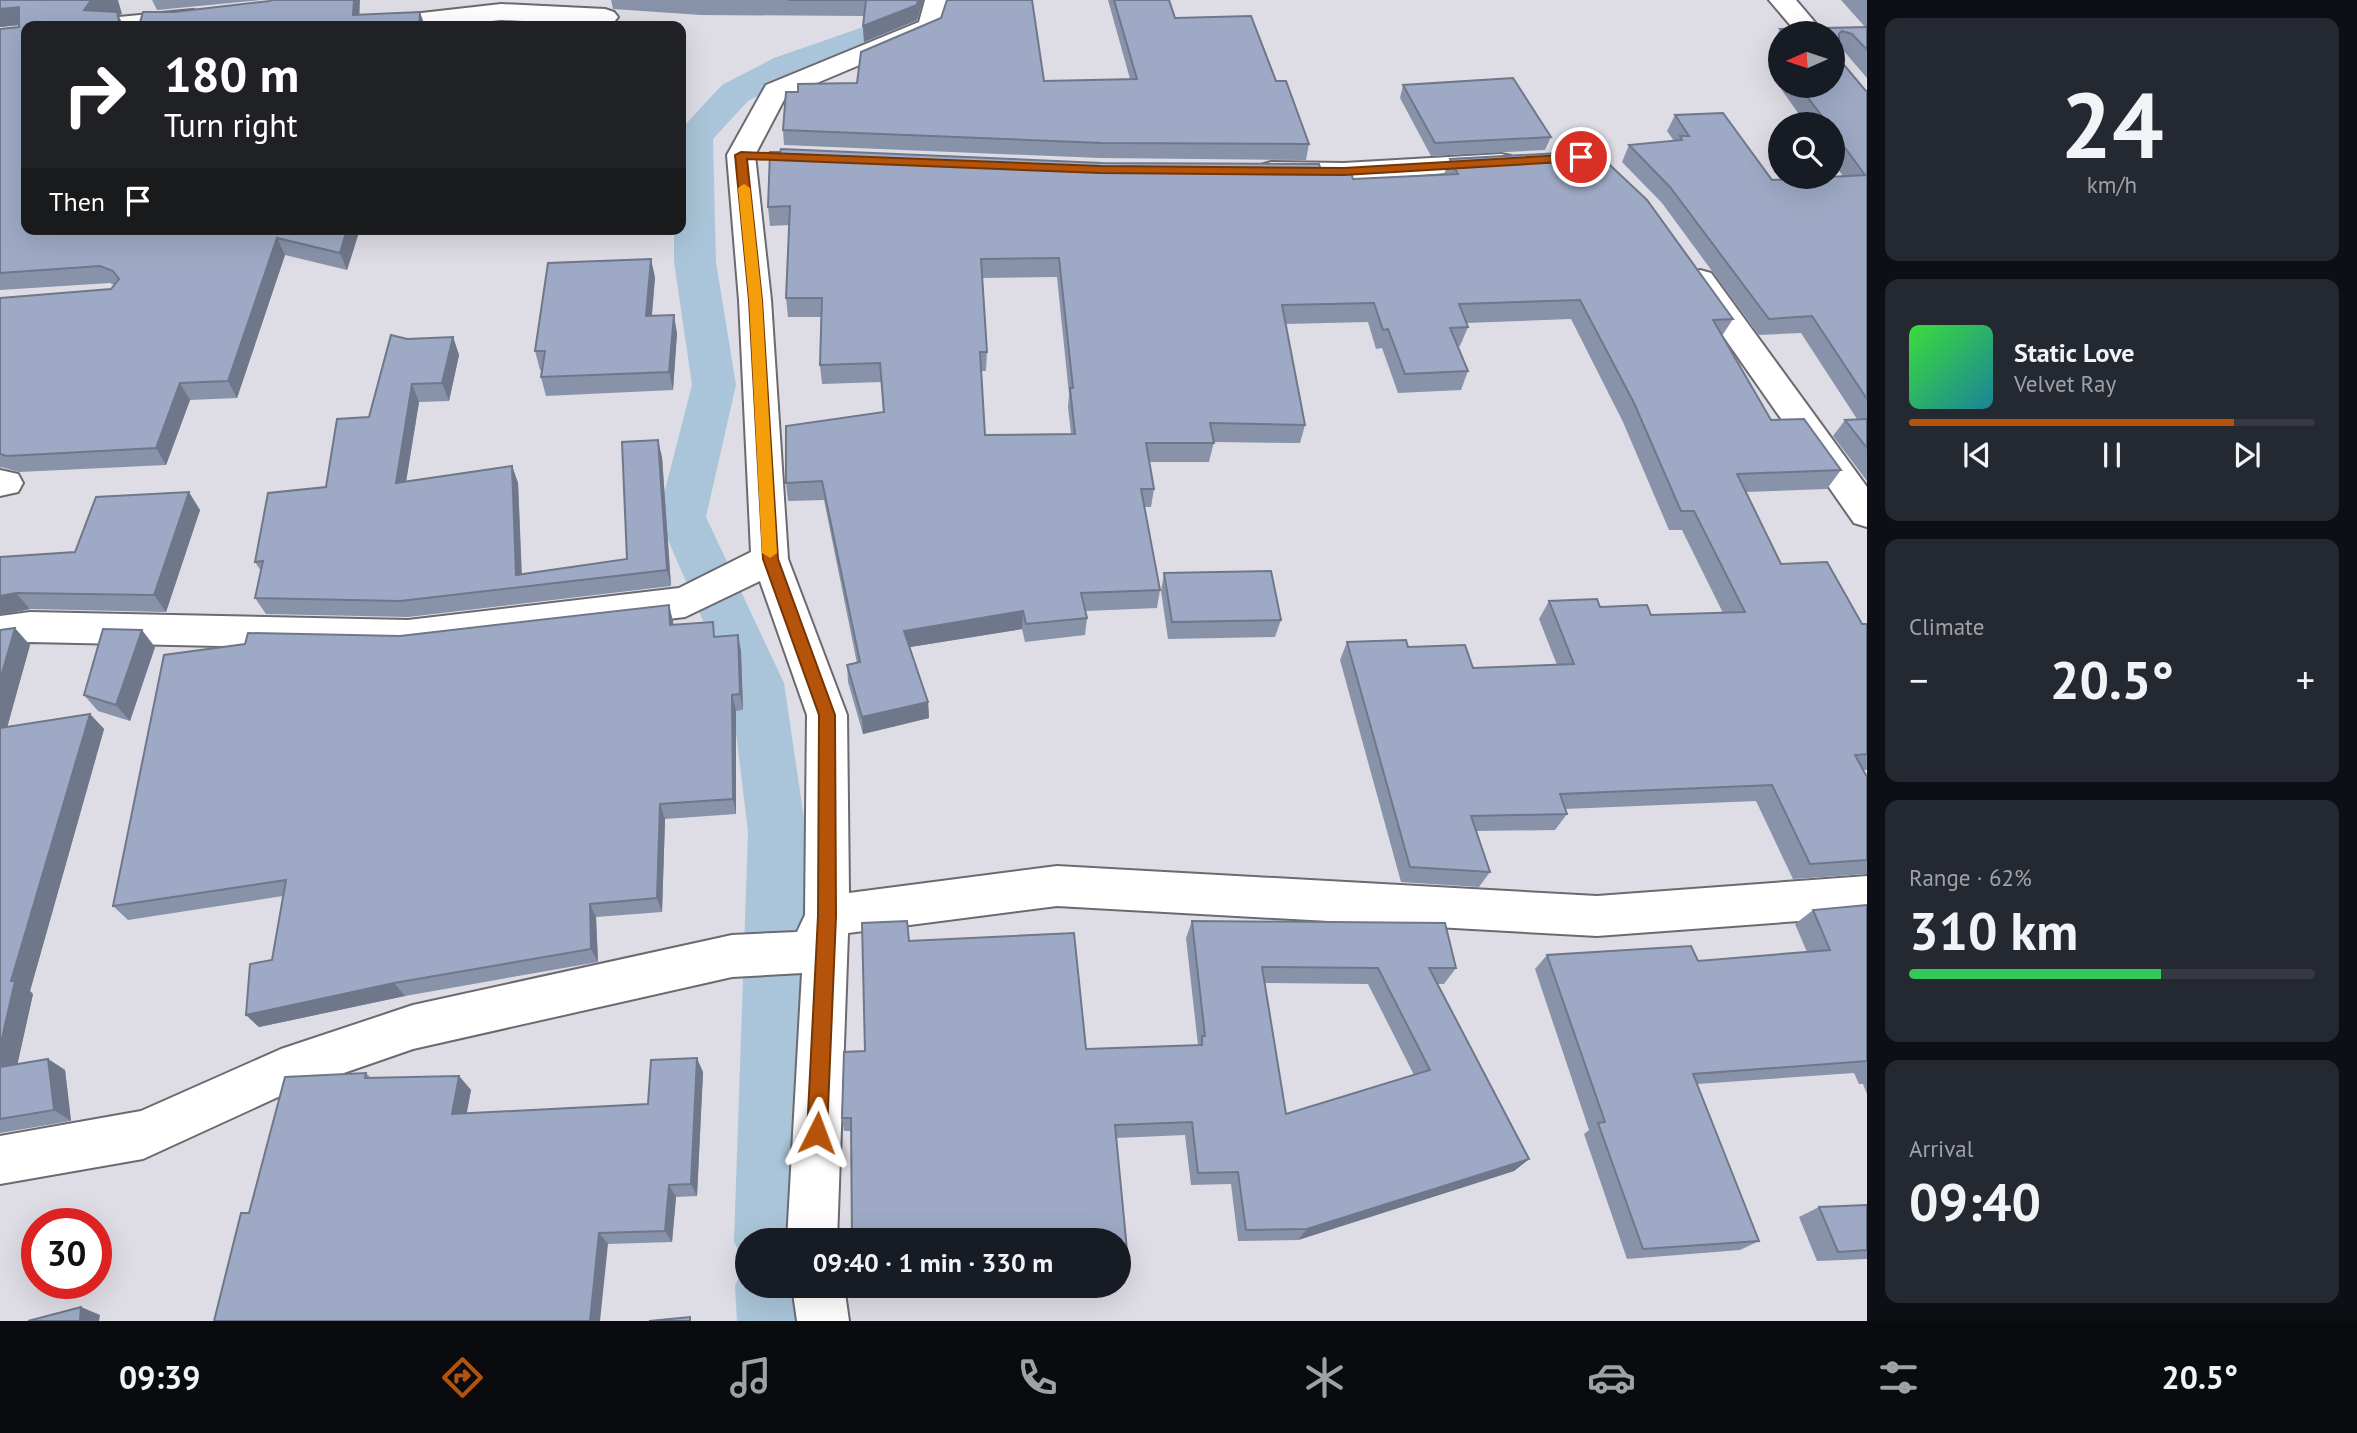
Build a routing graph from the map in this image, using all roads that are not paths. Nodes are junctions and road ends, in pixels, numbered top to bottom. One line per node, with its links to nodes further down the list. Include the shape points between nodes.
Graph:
1 (938, 0): 12 (street, via 932,26 775,91 755,156 755,300)
2 (1782, 0): 7 (street)
3 (214, 16): 5 (street)
4 (605, 17): 6 (street, via 500,12)
5 (160, 21)
6 (421, 21)
7 (1800, 21)
8 (1525, 161): 9 (street, via 1344,172)
9 (1249, 171)
10 (1682, 256): 11 (street)
11 (1867, 514)
12 (770, 559): 13 (street, via 685,602 408,635 30,627); 15 (street, via 827,715)
13 (0, 631)
14 (1867, 896): 15 (street, via 1597,916 1057,886)
15 (818, 934): 16 (street, via 413,1027 281,1072 143,1135); 17 (street)
16 (0, 1160)
17 (812, 1228)
18 (820, 1298): 19 (street)
19 (823, 1321)

